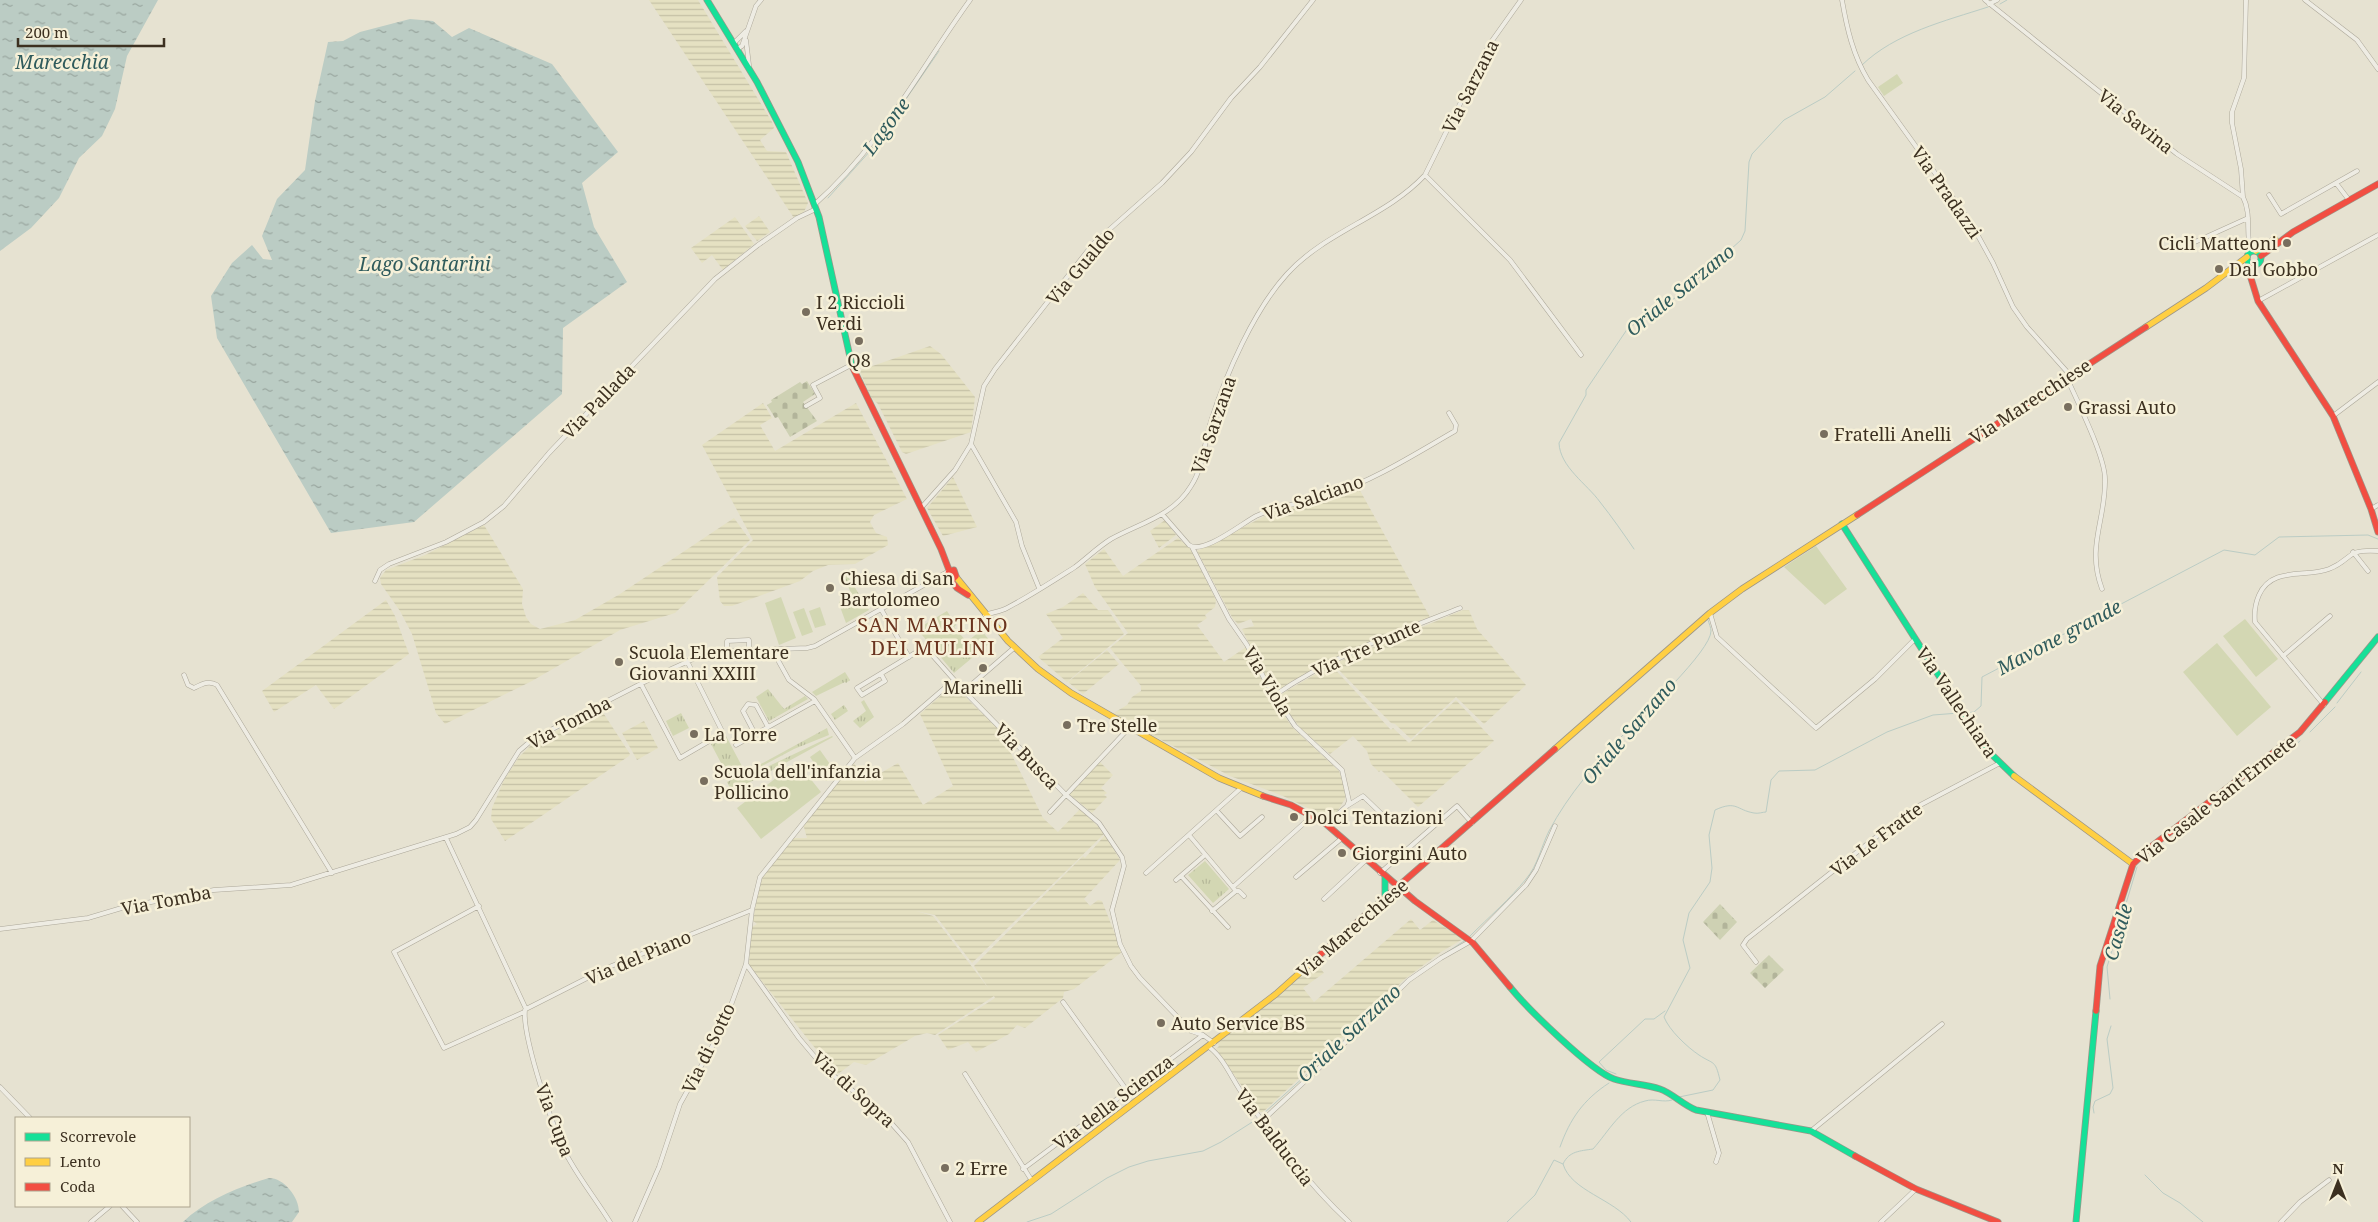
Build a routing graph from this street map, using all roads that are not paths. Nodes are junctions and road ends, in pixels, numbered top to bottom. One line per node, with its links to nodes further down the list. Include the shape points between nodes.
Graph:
1 (707, 0): 13 (main road)
2 (761, 0): 12 (street)
3 (970, 0): 23 (street, Via Pallada, via 876,139)
4 (1313, 0): 36 (street, Via Gualdo, via 1185,158 1162,183 1093,244 995,369 984,386)
5 (1521, 0): 17 (street, Via Sarzana, via 1489,45)
6 (1842, 0): 31 (street, Via Pradazzi, via 1850,44 1857,62 1971,223 2013,307)
7 (1985, 0): 11 (street, Via Savina)
8 (1997, 0): 11 (street)
9 (2246, 0): 21 (street, via 2244,78 2232,112 2242,169)
10 (2305, 0): 14 (street, via 2357,40)
11 (1989, 4): 21 (street, Via Savina, via 2177,154)
12 (748, 30): 13 (street); 13 (street, via 742,46); 15 (street, via 746,44)
13 (736, 46): 15 (main road)
14 (2378, 69)
15 (750, 70): 23 (main road, via 798,162)
16 (2356, 171): 18 (street)
17 (1425, 175): 29 (street, via 1510,260); 40 (street, Via Sarzana, via 1391,204 1329,239 1278,285 1247,332 1210,422 1193,484)
18 (2336, 183): 20 (street, via 2281,214); 22 (street)
19 (2378, 184): 22 (main road, Via Marecchiese)
20 (2269, 195)
21 (2243, 197): 24 (street)
22 (2349, 200): 27 (main road, Via Marecchiese)
23 (816, 207): 30 (main road); 48 (street, Via Pallada, via 714,279 549,453 504,506 484,522 446,542 389,564 380,570)
24 (2248, 218): 26 (street); 27 (street, via 2248,242)
25 (2378, 235): 28 (street)
26 (2195, 242)
27 (2253, 257): 28 (main road, via 2250,275); 31 (main road, Via Marecchiese)
28 (2258, 301): 35 (main road)
29 (1581, 355)
30 (851, 365): 33 (street, via 813,385 820,398); 38 (main road)
31 (2068, 377): 41 (main road, Via Marecchiese); 50 (street, Via Pradazzi, via 2105,477 2094,554)
32 (2378, 382): 35 (street)
33 (806, 406)
34 (1450, 413): 43 (street, Via Salciano, via 1456,425 1455,431 1377,474 1329,495 1256,516 1203,547)
35 (2333, 416): 39 (main road)
36 (971, 444): 38 (street, Via Gualdo, via 955,470); 49 (street, via 1016,522)
37 (2378, 505): 39 (street)
38 (920, 508): 47 (main road)
39 (2371, 509): 42 (main road)
40 (1162, 514): 43 (street); 49 (street, Via Sarzana, via 1109,540)
41 (1842, 524): 53 (main road, Via Marecchiese); 57 (main road, Via Vallechiara)
42 (2378, 529)
43 (1192, 548): 70 (street, Via Viola, via 1229,619)
44 (2378, 551): 45 (street)
45 (2353, 552): 46 (street); 62 (street, via 2330,569 2280,576 2260,593 2254,612 2255,622)
46 (2368, 571)
47 (951, 574): 52 (street, Via Tomba, via 933,578); 54 (main road, via 957,588 972,598)
48 (375, 581)
49 (1039, 588): 54 (street, Via Sarzana, via 1007,608)
50 (2102, 589)
51 (1460, 608): 70 (street, Via Tre Punte, via 1317,668)
52 (881, 610): 59 (street, Via Tomba, via 815,646); 63 (street)
53 (1710, 613): 57 (street, Via Vallechiara, via 1717,637 1816,728 1875,679); 87 (main road, Via Marecchiese)
54 (985, 615): 58 (main road)
55 (2330, 616): 62 (street)
56 (2378, 637): 72 (main road, Via Casale Sant'Ermete)
57 (1915, 640): 78 (main road, Via Vallechiara, via 1968,722)
58 (1015, 646): 69 (street); 74 (main road, via 1067,691)
59 (775, 649): 60 (street, Via Tomba); 71 (street, via 789,680)
60 (750, 650): 61 (street, Via Tomba); 61 (street, via 749,640 727,641)
61 (727, 651): 64 (street, Via Tomba)
62 (2283, 656): 72 (street)
63 (909, 657): 65 (street); 67 (street, Via Busca, via 926,647)
64 (687, 661): 68 (street, Via Tomba); 68 (street, via 723,733 680,758)
65 (881, 674): 65 (street, via 857,688 862,695 886,681)
66 (184, 675): 96 (street, via 188,685 194,688 212,682 217,685)
67 (954, 680): 69 (street, Via Busca); 77 (street, via 903,724)
68 (641, 684): 91 (street, Via Tomba, via 528,743 509,764 470,827)
69 (964, 691): 80 (street, Via Busca)
70 (1275, 695): 81 (street, Via Viola, via 1295,726 1342,770 1348,792)
71 (815, 701): 73 (street); 77 (street)
72 (2324, 706): 95 (main road, Via Casale Sant'Ermete, via 2300,732)
73 (768, 727): 75 (street); 75 (street, via 756,705 748,704 743,711)
74 (1129, 728): 79 (main road); 80 (street)
75 (755, 734): 76 (street)
76 (736, 745)
77 (855, 758): 109 (street, Via di Sotto, via 768,864 760,876)
78 (2000, 763): 95 (main road); 114 (street, Via Le Fratte, via 1910,811 1747,938 1743,945)
79 (1241, 788): 82 (street); 84 (main road, via 1291,805)
80 (1065, 794): 83 (street); 119 (street, Via Busca, via 1099,823 1122,857 1123,873 1112,910 1120,944 1130,966 1191,1031)
81 (1347, 806): 86 (street, via 1363,796); 88 (street)
82 (1217, 811): 85 (street, via 1240,836); 90 (street)
83 (1050, 812)
84 (1312, 816): 88 (main road); 102 (street)
85 (1262, 817)
86 (1390, 822)
87 (1472, 823): 98 (street, via 1457,806); 103 (main road, Via Marecchiese)
88 (1326, 824): 92 (main road)
89 (1555, 826): 113 (street, via 1526,885)
90 (1189, 836): 93 (street); 97 (street)
91 (446, 838): 96 (street, Via Tomba); 108 (street, Via Cupa)
92 (1342, 838): 94 (main road); 100 (street)
93 (1205, 855): 99 (street); 102 (street)
94 (1366, 860): 98 (main road); 106 (street)
95 (2133, 864): 144 (main road, Via Casale Sant'Ermete, via 2100,966)
96 (332, 873): 112 (street, Via Tomba, via 291,885 214,890 125,907 88,918)
97 (1146, 873)
98 (1382, 875): 103 (main road); 107 (main road)
99 (1181, 876): 101 (street); 110 (street)
100 (1296, 877)
101 (1176, 880)
102 (1233, 887): 104 (street)
103 (1399, 887): 107 (main road, Via Marecchiese); 113 (main road)
104 (1236, 891): 105 (street); 110 (street)
105 (1244, 896)
106 (1324, 899)
107 (1384, 900): 120 (main road, Via Marecchiese, via 1276,994)
108 (479, 906): 117 (street, Via Cupa); 117 (street, Via del Piano, via 394,952 444,1048)
109 (752, 910): 115 (street, Via di Sotto); 117 (street, Via del Piano, via 609,967)
110 (1212, 911): 111 (street)
111 (1228, 928)
112 (0, 929)
113 (1471, 941): 124 (main road, via 1526,1006 1597,1069 1613,1079 1661,1089 1684,1105); 126 (street, via 1409,980)
114 (1756, 962)
115 (746, 964): 138 (street, Via di Sotto, via 723,1027 680,1104 659,1167); 139 (street, Via di Sopra, via 825,1069 899,1130)
116 (1063, 1002): 123 (street)
117 (525, 1010): 137 (street, Via Cupa, via 529,1043 556,1128 569,1159)
118 (1942, 1024): 127 (street)
119 (1202, 1035): 120 (street, Via Busca); 123 (street, Via della Scienza)
120 (1211, 1045): 126 (street, Via Balduccia, via 1239,1091); 131 (main road, Via Marecchiese)
121 (965, 1074): 129 (street)
122 (0, 1087): 125 (street)
123 (1128, 1092): 129 (street, Via della Scienza)
124 (1707, 1112): 127 (main road); 128 (street, via 1719,1152)
125 (29, 1117)
126 (1263, 1120): 141 (street, Via Balduccia, via 1318,1193)
127 (1811, 1132): 132 (main road)
128 (1716, 1162)
129 (1023, 1169): 131 (street)
130 (2329, 1180): 145 (street, via 2300,1202)
131 (1032, 1181): 140 (main road, Via Marecchiese)
132 (1916, 1189): 142 (street); 143 (main road)
133 (109, 1207): 135 (street)
134 (123, 1207): 136 (street)
135 (91, 1222)
136 (137, 1222)
137 (610, 1222)
138 (635, 1222)
139 (950, 1222)
140 (978, 1222)
141 (1349, 1222)
142 (1880, 1222)
143 (1998, 1222)
144 (2076, 1222)
145 (2281, 1222)

